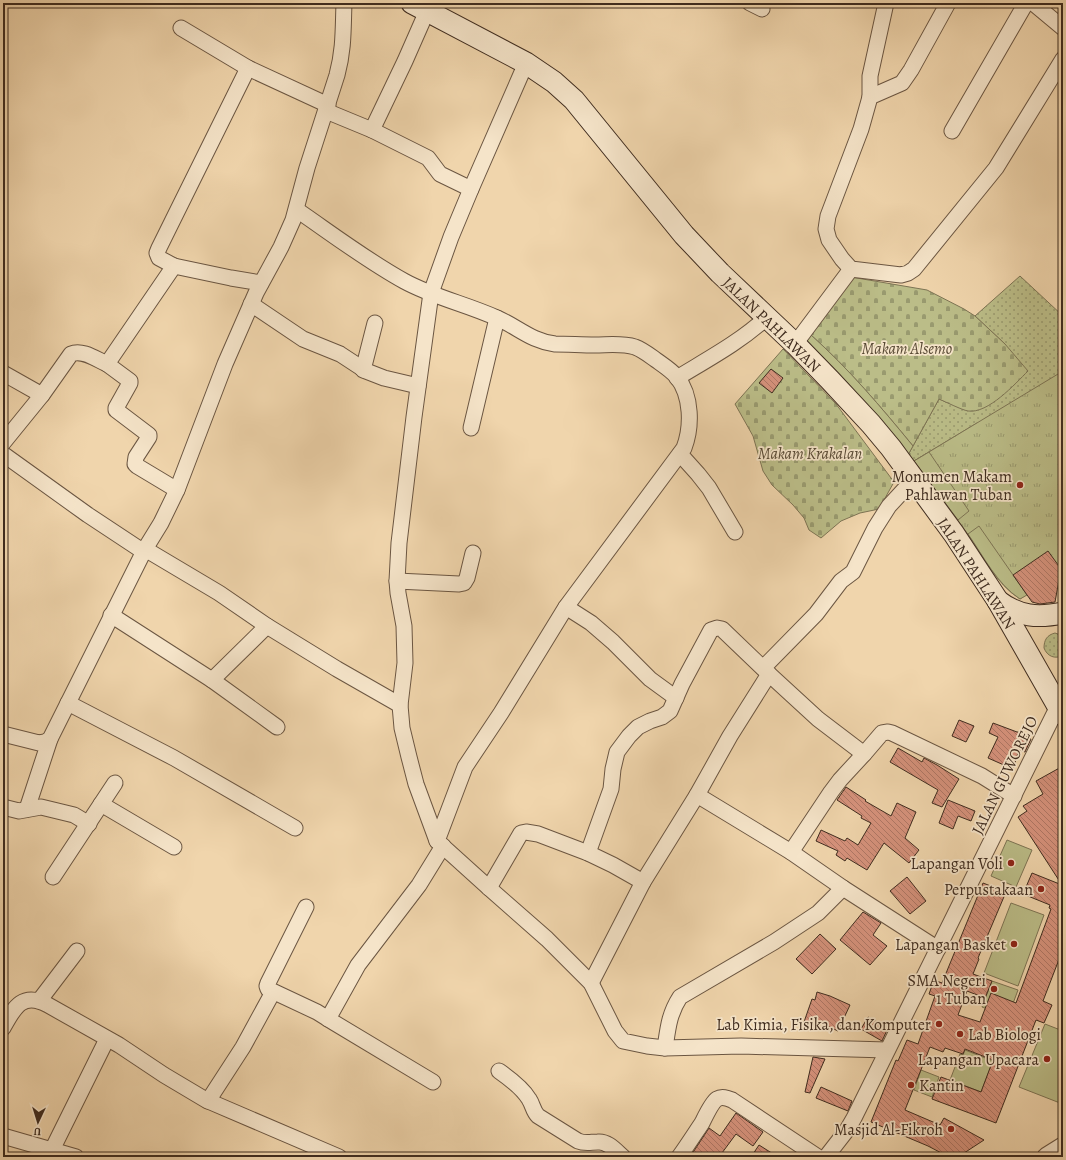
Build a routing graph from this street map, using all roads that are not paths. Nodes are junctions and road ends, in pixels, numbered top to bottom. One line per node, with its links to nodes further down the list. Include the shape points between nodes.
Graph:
1 (344, 3): 13 (street, via 342,54)
2 (886, 3): 12 (street, via 870,76)
3 (948, 3): 12 (street, via 902,83)
4 (1026, 3): 15 (street)
5 (1033, 3): 8 (street)
6 (419, 7): 10 (main road, JALAN PAHLAWAN); 14 (street, via 405,61)
7 (181, 28): 11 (street)
8 (1063, 28)
9 (1063, 59): 19 (street, via 996,168 914,269 901,275)
10 (526, 63): 16 (street); 24 (main road, JALAN PAHLAWAN, via 554,82 574,100 684,235)
11 (248, 68): 13 (street); 18 (street, via 157,253 159,258)
12 (870, 97): 19 (street, via 861,129 828,216 826,229 829,240)
13 (327, 108): 14 (street); 17 (street, via 307,168)
14 (372, 130): 16 (street, via 428,158 440,174)
15 (952, 131)
16 (471, 189): 21 (street)
17 (297, 210): 20 (street); 21 (street, via 345,245 404,281)
18 (174, 266): 20 (street); 27 (street)
19 (851, 269): 26 (street)
20 (261, 284): 22 (street)
21 (431, 293): 23 (street); 31 (street)
22 (251, 304): 28 (street, via 303,339 340,354); 38 (street)
23 (497, 318): 30 (street, via 546,343 634,347 665,366); 33 (street)
24 (766, 318): 26 (main road, JALAN PAHLAWAN); 30 (street, via 741,338)
25 (375, 323): 28 (street)
26 (795, 344): 37 (main road, JALAN PAHLAWAN, via 871,424)
27 (106, 364): 32 (street, via 75,352); 38 (street, via 130,381 116,410 149,435 136,457 135,464)
28 (363, 370): 31 (street)
29 (3, 373): 32 (street)
30 (677, 378): 36 (street, via 688,401 689,421 687,441)
31 (418, 386): 42 (street)
32 (42, 395): 34 (street)
33 (471, 428)
34 (3, 443)
35 (3, 454): 40 (street, via 88,515)
36 (680, 454): 39 (street, via 709,488); 44 (street)
37 (913, 480): 43 (main road, JALAN PAHLAWAN, via 954,534); 48 (street, via 885,512 853,572 841,581)
38 (177, 490): 40 (street)
39 (735, 532)
40 (144, 550): 46 (street); 47 (street, via 219,593)
41 (473, 553): 42 (street, via 466,582 462,584)
42 (398, 581): 53 (street, via 404,626 405,663)
43 (998, 601): 45 (main road, via 1014,612 1026,615); 51 (main road, JALAN PAHLAWAN)
44 (566, 607): 50 (street, via 591,623 650,679); 66 (street, via 465,767)
45 (1063, 613)
46 (111, 615): 49 (street); 52 (street)
47 (268, 626): 49 (street); 53 (street)
48 (766, 671): 50 (street, via 722,629 714,628 709,633); 57 (street, via 818,719); 59 (street)
49 (212, 680): 54 (street)
50 (676, 698): 69 (street, via 670,711 638,727 616,752 611,789)
51 (1060, 702): 60 (street, JALAN GUWOREJO)
52 (68, 703): 56 (street); 65 (street, via 174,758)
53 (400, 705): 66 (street, via 402,728 416,784)
54 (277, 727)
55 (3, 734): 56 (street, via 38,743)
56 (50, 739): 63 (street)
57 (864, 754): 60 (street, via 882,733 892,733 982,776); 68 (street, via 831,792)
58 (115, 783): 61 (street)
59 (697, 796): 68 (street); 71 (street)
60 (1014, 796): 75 (street, JALAN GUWOREJO)
61 (101, 804): 64 (street); 67 (street)
62 (3, 807): 63 (street, via 19,811)
63 (27, 809): 64 (street, via 41,807 74,815)
64 (88, 824): 70 (street)
65 (295, 828)
66 (440, 843): 72 (street); 80 (street, via 419,885 358,965)
67 (174, 847)
68 (791, 852): 73 (street)
69 (588, 853): 71 (street); 72 (street, via 538,834 523,832)
70 (53, 877)
71 (643, 882): 77 (street)
72 (488, 888): 77 (street, via 547,939)
73 (843, 888): 75 (street); 83 (street, via 818,913 680,997 670,1016)
74 (306, 907): 78 (street, via 268,983 268,989)
75 (938, 949): 84 (street, JALAN GUWOREJO)
76 (77, 951): 79 (street)
77 (591, 983): 83 (street, via 621,1039)
78 (274, 992): 80 (street); 87 (street)
79 (39, 1001): 81 (street, via 31,999 22,1002 13,1010); 82 (street)
80 (328, 1019): 86 (street)
81 (3, 1028)
82 (107, 1039): 87 (street); 90 (street)
83 (665, 1048): 84 (street, via 741,1046)
84 (887, 1050): 96 (street, JALAN GUWOREJO, via 850,1124)
85 (499, 1071): 93 (street, via 528,1097 534,1113 538,1116 578,1141 606,1143)
86 (433, 1082)
87 (208, 1101): 92 (street)
88 (3, 1136): 90 (street)
89 (1063, 1147): 97 (street)
90 (52, 1150): 91 (street)
91 (76, 1157)
92 (339, 1157)
93 (623, 1157)
94 (679, 1157): 95 (street, via 716,1100 726,1098)
95 (818, 1157)
96 (826, 1157)
97 (1047, 1157)

